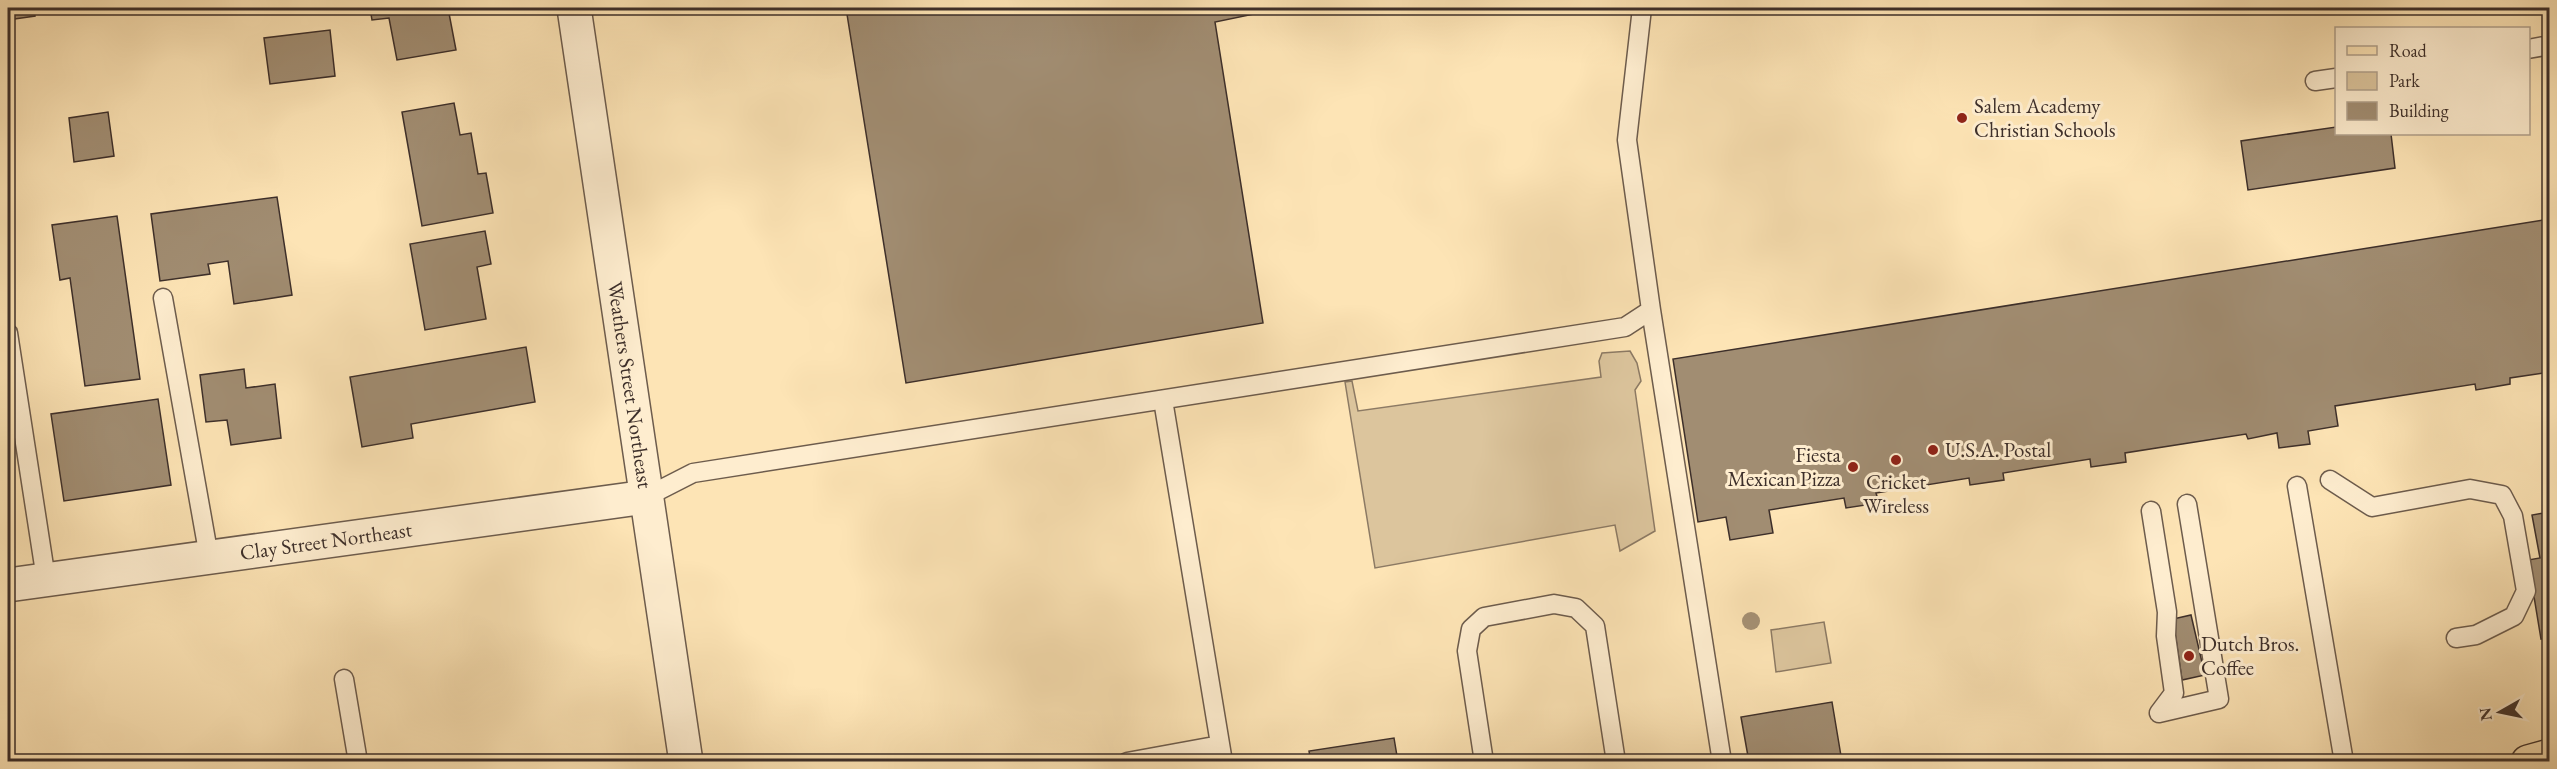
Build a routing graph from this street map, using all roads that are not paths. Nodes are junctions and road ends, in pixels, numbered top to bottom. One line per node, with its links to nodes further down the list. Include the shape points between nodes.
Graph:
1 (573, 8): 13 (street, Weathers Street Northeast)
2 (1642, 8): 8 (lane, via 1627,140)
3 (2550, 45): 4 (lane)
4 (2530, 48)
5 (2335, 78): 6 (lane)
6 (2315, 81)
7 (163, 298): 16 (lane)
8 (1651, 310): 10 (lane, via 1625,327); 28 (lane)
9 (8, 333): 17 (lane)
10 (1163, 400): 13 (lane, via 693,473); 21 (lane)
11 (2330, 480): 19 (lane, via 2372,507 2470,489 2502,495 2513,516 2526,591 2514,616 2476,635)
12 (2297, 486): 29 (lane)
13 (646, 497): 16 (street, Clay Street Northeast); 24 (street, Weathers Street Northeast)
14 (2187, 504): 15 (lane, via 2218,699 2159,713 2174,693 2166,636 2167,612)
15 (2151, 511)
16 (209, 557): 17 (street, Clay Street Northeast)
17 (46, 579): 18 (street, Clay Street Northeast)
18 (8, 585)
19 (2456, 638)
20 (344, 679): 23 (lane)
21 (1221, 753): 25 (lane)
22 (2550, 756): 30 (main road)
23 (358, 762)
24 (686, 762)
25 (1127, 762)
26 (1484, 762): 27 (lane, via 1467,651 1471,629 1484,617 1554,604 1576,608 1595,626)
27 (1616, 762)
28 (1722, 762)
29 (2344, 762)
30 (2528, 762)

